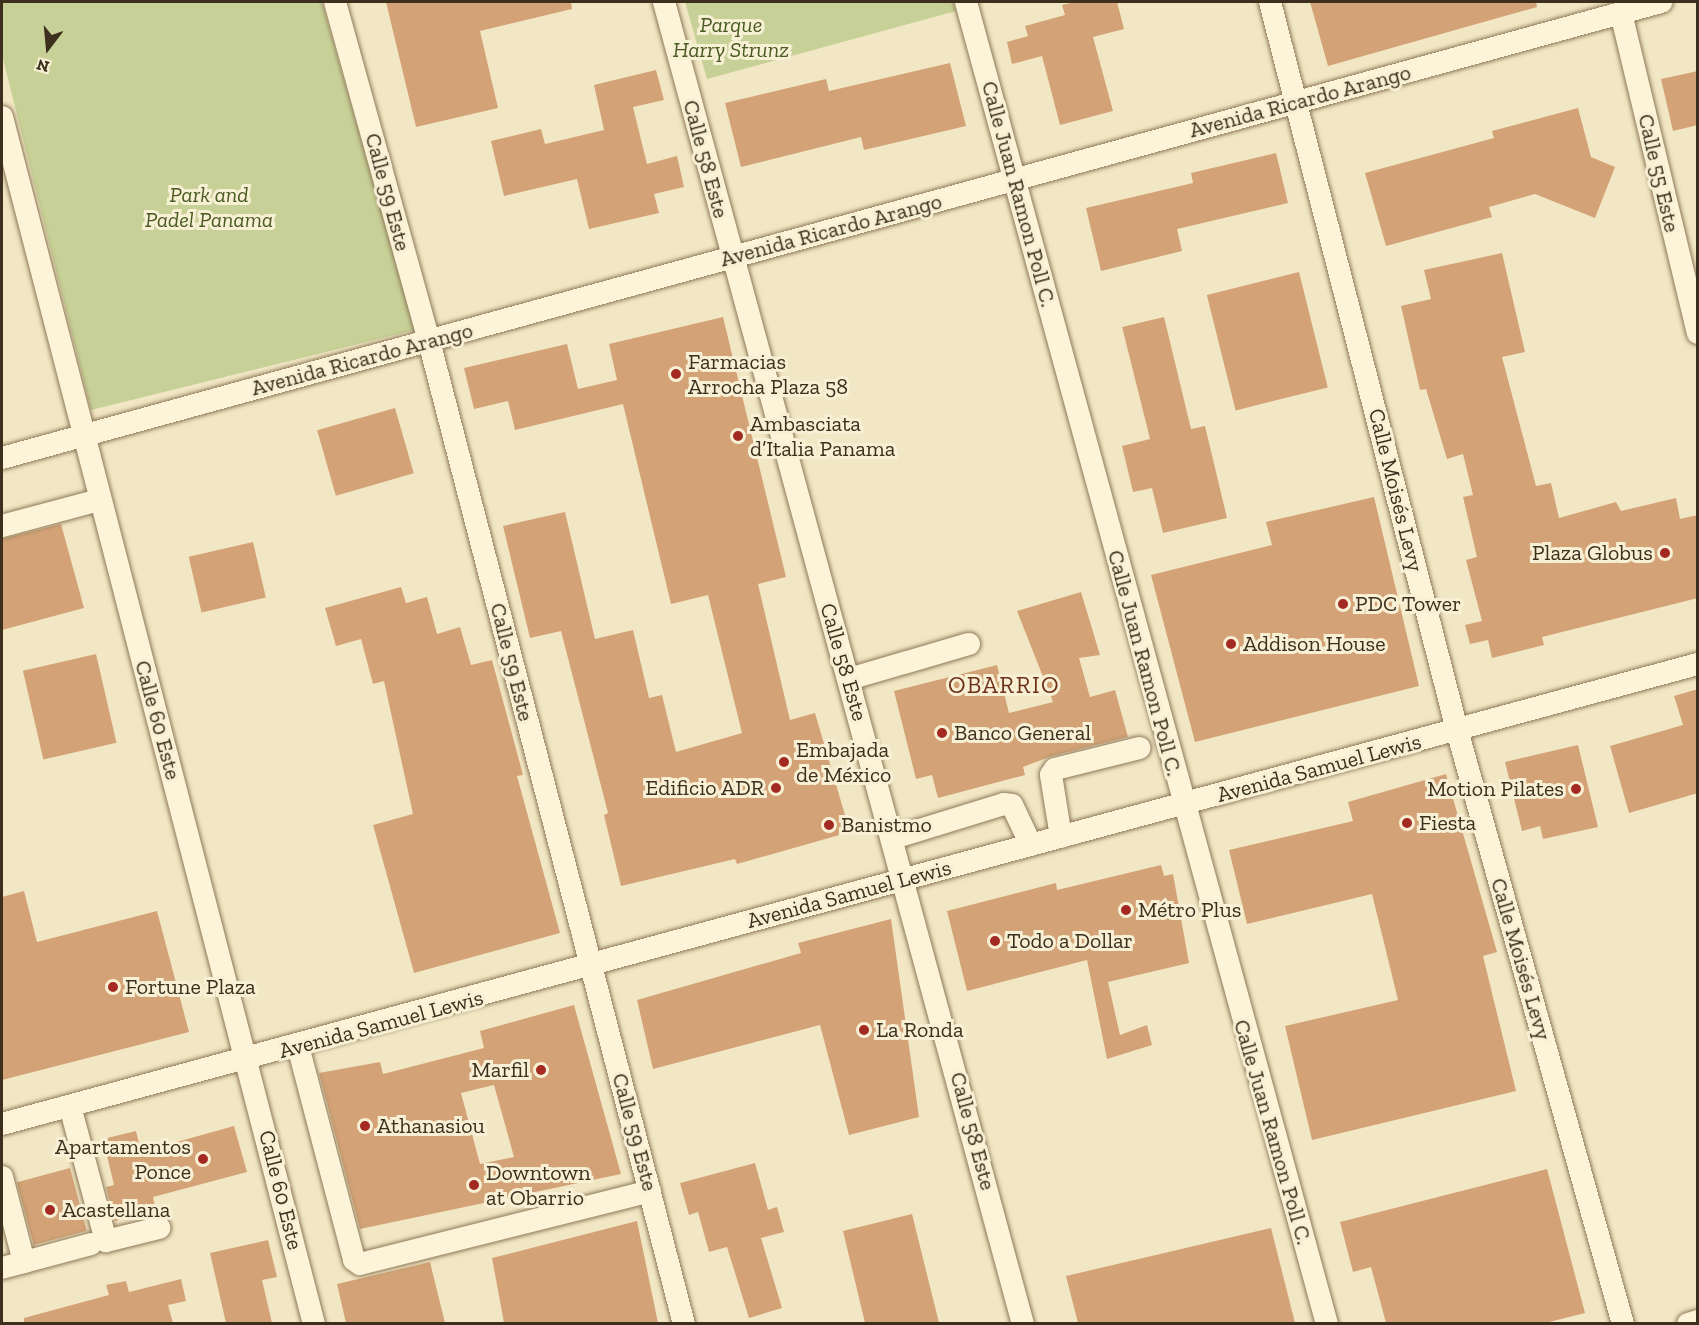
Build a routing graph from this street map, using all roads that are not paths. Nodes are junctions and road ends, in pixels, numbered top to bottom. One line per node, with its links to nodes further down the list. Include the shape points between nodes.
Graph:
1 (335, 2): 12 (street, Calle 59 Este)
2 (664, 2): 10 (street, Calle 58 Este)
3 (966, 2): 9 (street, Calle Juan Ramon Poll C.)
4 (1270, 2): 7 (street, Calle Moisés Levy)
5 (1660, 2): 6 (street, Avenida Ricardo Arango)
6 (1621, 12): 7 (street, Avenida Ricardo Arango); 11 (street, Calle 55 Este)
7 (1297, 101): 9 (street, Avenida Ricardo Arango); 20 (street, Calle Moisés Levy)
8 (2, 117): 13 (street, Calle 60 Este)
9 (1016, 179): 10 (street, Avenida Ricardo Arango); 22 (street, Calle Juan Ramon Poll C.)
10 (732, 257): 12 (street, Avenida Ricardo Arango); 19 (street, Calle 58 Este)
11 (1698, 333)
12 (429, 340): 13 (street, Avenida Ricardo Arango); 27 (street, Calle 59 Este)
13 (82, 436): 14 (street, Avenida Ricardo Arango); 15 (street, Calle 60 Este)
14 (2, 458)
15 (99, 500): 16 (street); 29 (street, Calle 60 Este)
16 (2, 526)
17 (969, 645): 19 (street)
18 (1698, 664): 20 (street, Avenida Samuel Lewis)
19 (849, 679): 24 (street, Calle 58 Este)
20 (1457, 730): 22 (street, Avenida Samuel Lewis); 43 (street, Calle Moisés Levy)
21 (1139, 748): 23 (street, via 1055,770 1051,775)
22 (1182, 805): 23 (street, Avenida Samuel Lewis); 42 (street, Calle Juan Ramon Poll C.)
23 (1061, 837): 25 (street, Avenida Samuel Lewis)
24 (893, 838): 25 (street, via 1004,804 1012,805); 26 (street, Calle 58 Este)
25 (1031, 845): 26 (street, Avenida Samuel Lewis)
26 (904, 878): 27 (street, Avenida Samuel Lewis); 41 (street, Calle 58 Este)
27 (590, 967): 28 (street, Avenida Samuel Lewis); 33 (street, Calle 59 Este)
28 (298, 1046): 29 (street, Avenida Samuel Lewis); 33 (street, via 354,1260 360,1264)
29 (250, 1060): 30 (street, Avenida Samuel Lewis); 39 (street, Calle 60 Este)
30 (70, 1107): 31 (street, Avenida Samuel Lewis); 34 (street, via 106,1241)
31 (2, 1124)
32 (2, 1177): 36 (street)
33 (650, 1191): 40 (street, Calle 59 Este)
34 (159, 1228)
35 (91, 1244): 36 (street)
36 (24, 1262): 37 (street)
37 (2, 1268)
38 (1698, 1321): 44 (street)
39 (314, 1323)
40 (684, 1323)
41 (1023, 1323)
42 (1327, 1323)
43 (1623, 1323)
44 (1688, 1323)

